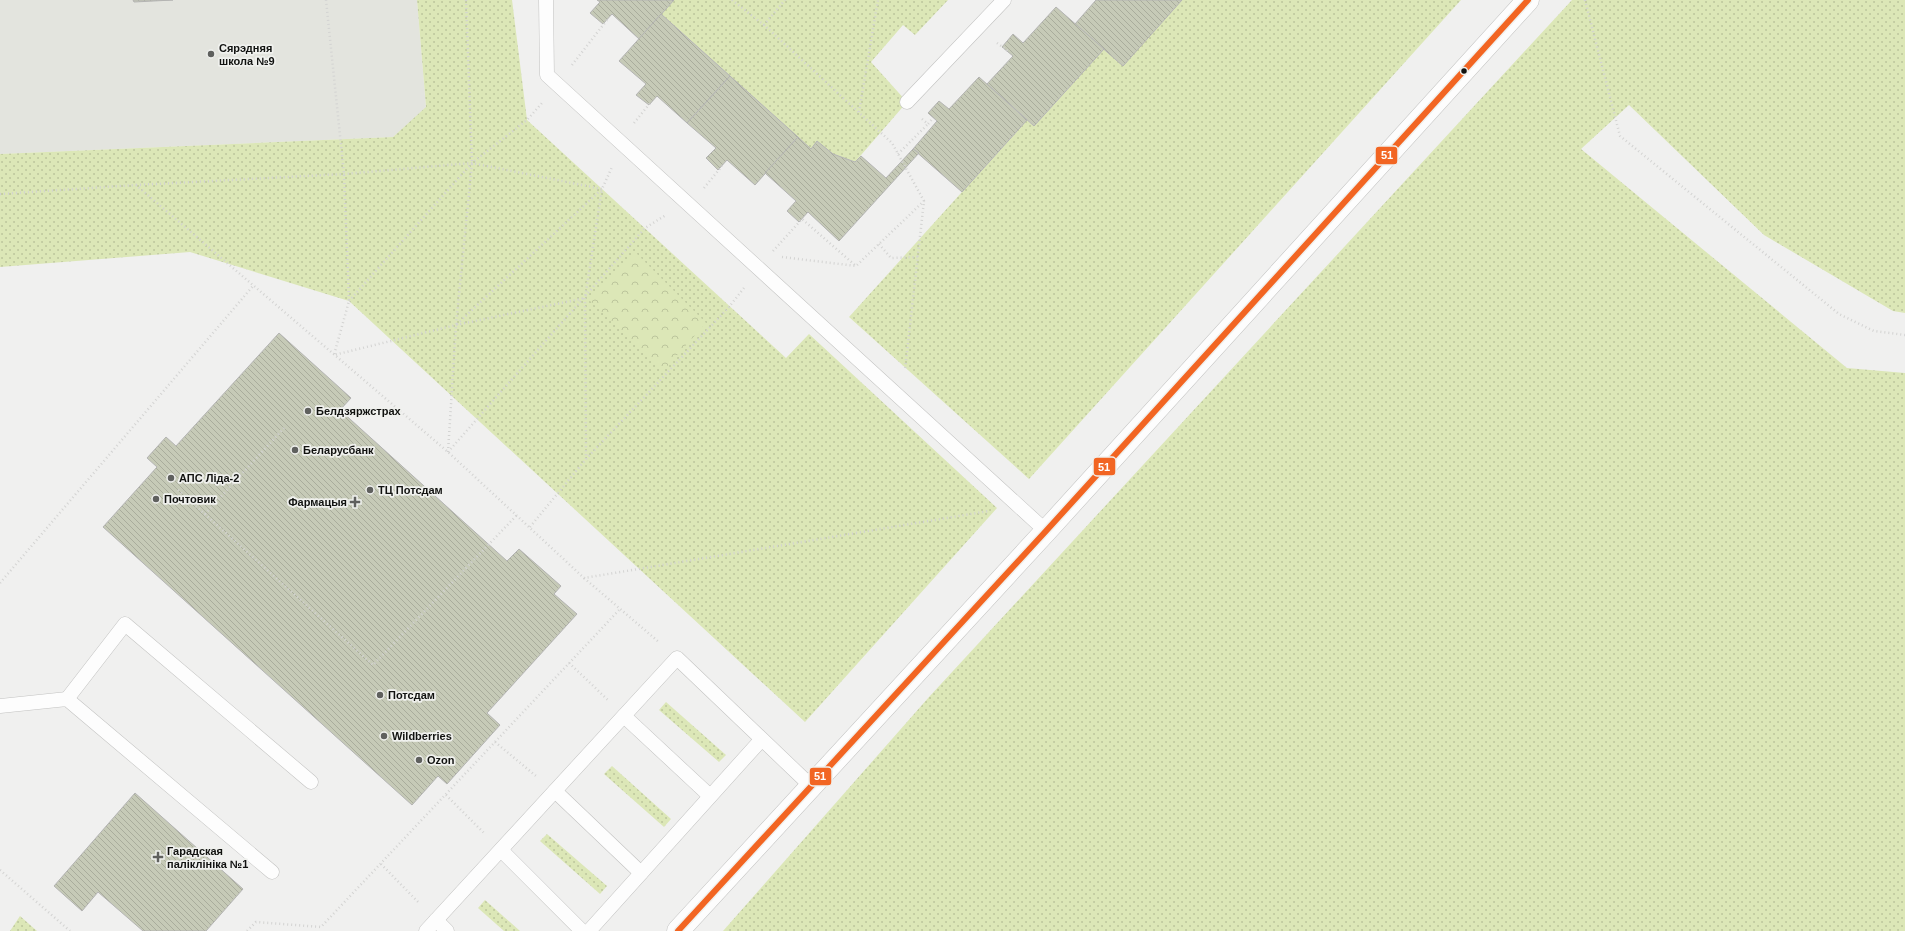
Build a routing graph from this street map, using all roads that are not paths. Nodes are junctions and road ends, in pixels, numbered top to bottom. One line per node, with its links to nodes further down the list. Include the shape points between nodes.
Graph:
1 (546, 0): 5 (lane, via 547,75)
2 (1004, 0): 4 (lane)
3 (1528, 0): 5 (street)
4 (907, 102)
5 (1046, 531): 11 (street)
6 (67, 699): 7 (lane); 10 (lane, via 125,624); 15 (lane)
7 (0, 706)
8 (624, 716): 9 (lane, via 677,658); 12 (lane); 13 (lane)
9 (761, 740): 11 (lane); 13 (lane)
10 (311, 782)
11 (811, 786): 22 (street)
12 (555, 791): 14 (lane); 16 (lane)
13 (710, 796): 16 (lane)
14 (501, 850): 17 (lane); 20 (lane)
15 (272, 872)
16 (642, 873): 21 (lane)
17 (436, 920): 18 (lane); 19 (lane)
18 (426, 931)
19 (447, 931)
20 (582, 931)
21 (589, 931)
22 (678, 931)

